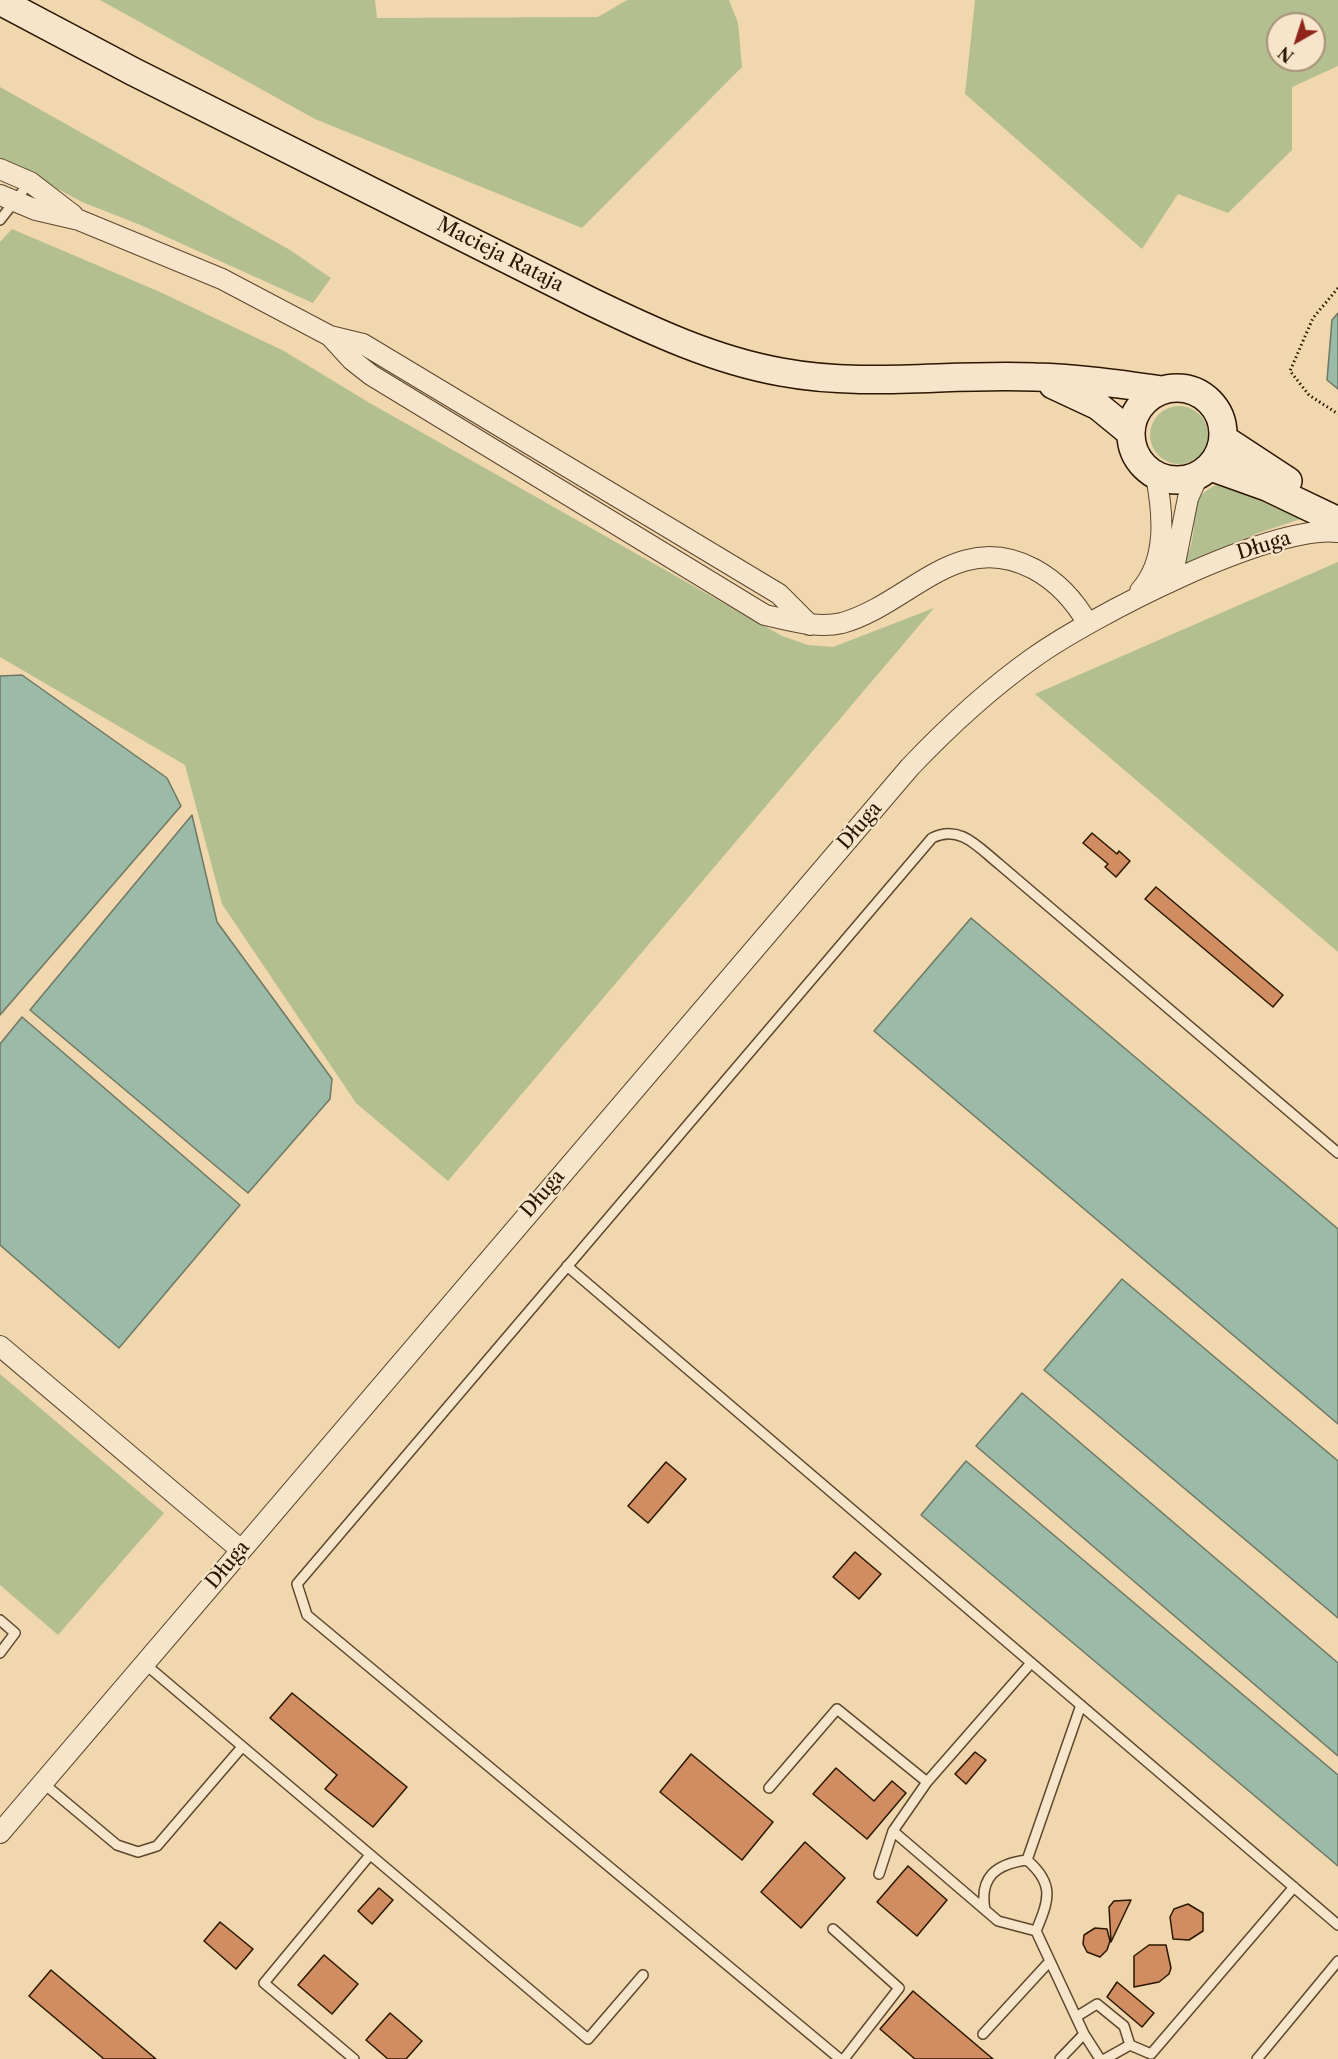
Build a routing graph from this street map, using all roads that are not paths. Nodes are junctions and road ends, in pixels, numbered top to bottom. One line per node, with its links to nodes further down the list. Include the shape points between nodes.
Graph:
1 (0, 1): 7 (main road, Macieja Rataja, via 663,336 781,372 846,380)
2 (0, 169): 3 (street)
3 (30, 182): 4 (lane); 6 (street)
4 (8, 198): 5 (lane); 6 (street, via 36,210)
5 (0, 220)
6 (79, 220): 17 (street, via 222,279 330,336 371,375 765,615 810,625 841,623 962,560 989,556 1018,560 1042,573 1078,606)
7 (1035, 377): 8 (main road, Macieja Rataja); 9 (main road, Macieja Rataja, via 1098,406)
8 (1162, 390): 9 (main road, via 1139,407); 10 (main road, via 1177,387 1206,398 1217,409)
9 (1131, 433): 12 (main road, via 1137,458)
10 (1224, 439): 11 (main road, via 1220,454); 13 (main road)
11 (1204, 471): 12 (main road, via 1177,481); 14 (main road, Długa, via 1267,487); 16 (street, Długa, via 1188,498 1181,540 1169,573 1159,585)
12 (1156, 476): 16 (street, Długa, via 1162,526 1159,552 1145,586)
13 (1338, 510)
14 (1338, 521)
15 (1338, 532): 16 (street, Długa, via 1310,533 1248,549)
16 (1129, 604): 17 (street, Długa)
17 (1088, 624): 21 (street, Długa, via 1034,657 986,694 910,767)
18 (1338, 1153): 19 (lane, via 999,864 963,836 944,832 932,838)
19 (567, 1266): 24 (lane); 48 (lane, via 297,1584 307,1615)
20 (0, 1346): 21 (street)
21 (240, 1550): 25 (street, Długa)
22 (0, 1620): 23 (lane, via 15,1633)
23 (0, 1653)
24 (1031, 1662): 26 (lane); 29 (lane)
25 (145, 1664): 27 (lane); 28 (street, Długa)
26 (1081, 1705): 34 (lane); 36 (lane)
27 (242, 1747): 28 (lane, via 157,1846 138,1852 117,1845); 33 (lane)
28 (43, 1782): 31 (street, Długa)
29 (927, 1782): 30 (lane, via 837,1709); 32 (lane)
30 (770, 1788)
31 (4, 1821)
32 (893, 1831): 35 (lane); 37 (lane)
33 (370, 1855): 43 (lane, via 588,2039); 49 (lane, via 264,1983)
34 (1027, 1860): 37 (lane, via 1012,1862 986,1880 982,1894); 40 (lane, via 1041,1872 1048,1888 1047,1906)
35 (879, 1874)
36 (1294, 1887): 38 (lane); 47 (lane, via 1152,2054)
37 (985, 1910): 40 (lane, via 998,1921)
38 (1338, 1925)
39 (833, 1929): 50 (lane, via 899,1988)
40 (1036, 1931): 41 (lane)
41 (1050, 1961): 44 (lane); 45 (lane)
42 (1338, 1961): 54 (lane)
43 (643, 1975)
44 (1076, 2017): 46 (lane); 47 (lane, via 1097,2004 1124,2026)
45 (983, 2034)
46 (1084, 2034): 51 (lane); 52 (lane)
47 (1130, 2045): 53 (lane)
48 (828, 2055): 50 (lane)
49 (354, 2059)
50 (842, 2059)
51 (1060, 2059)
52 (1100, 2059)
53 (1105, 2059)
54 (1257, 2059)

